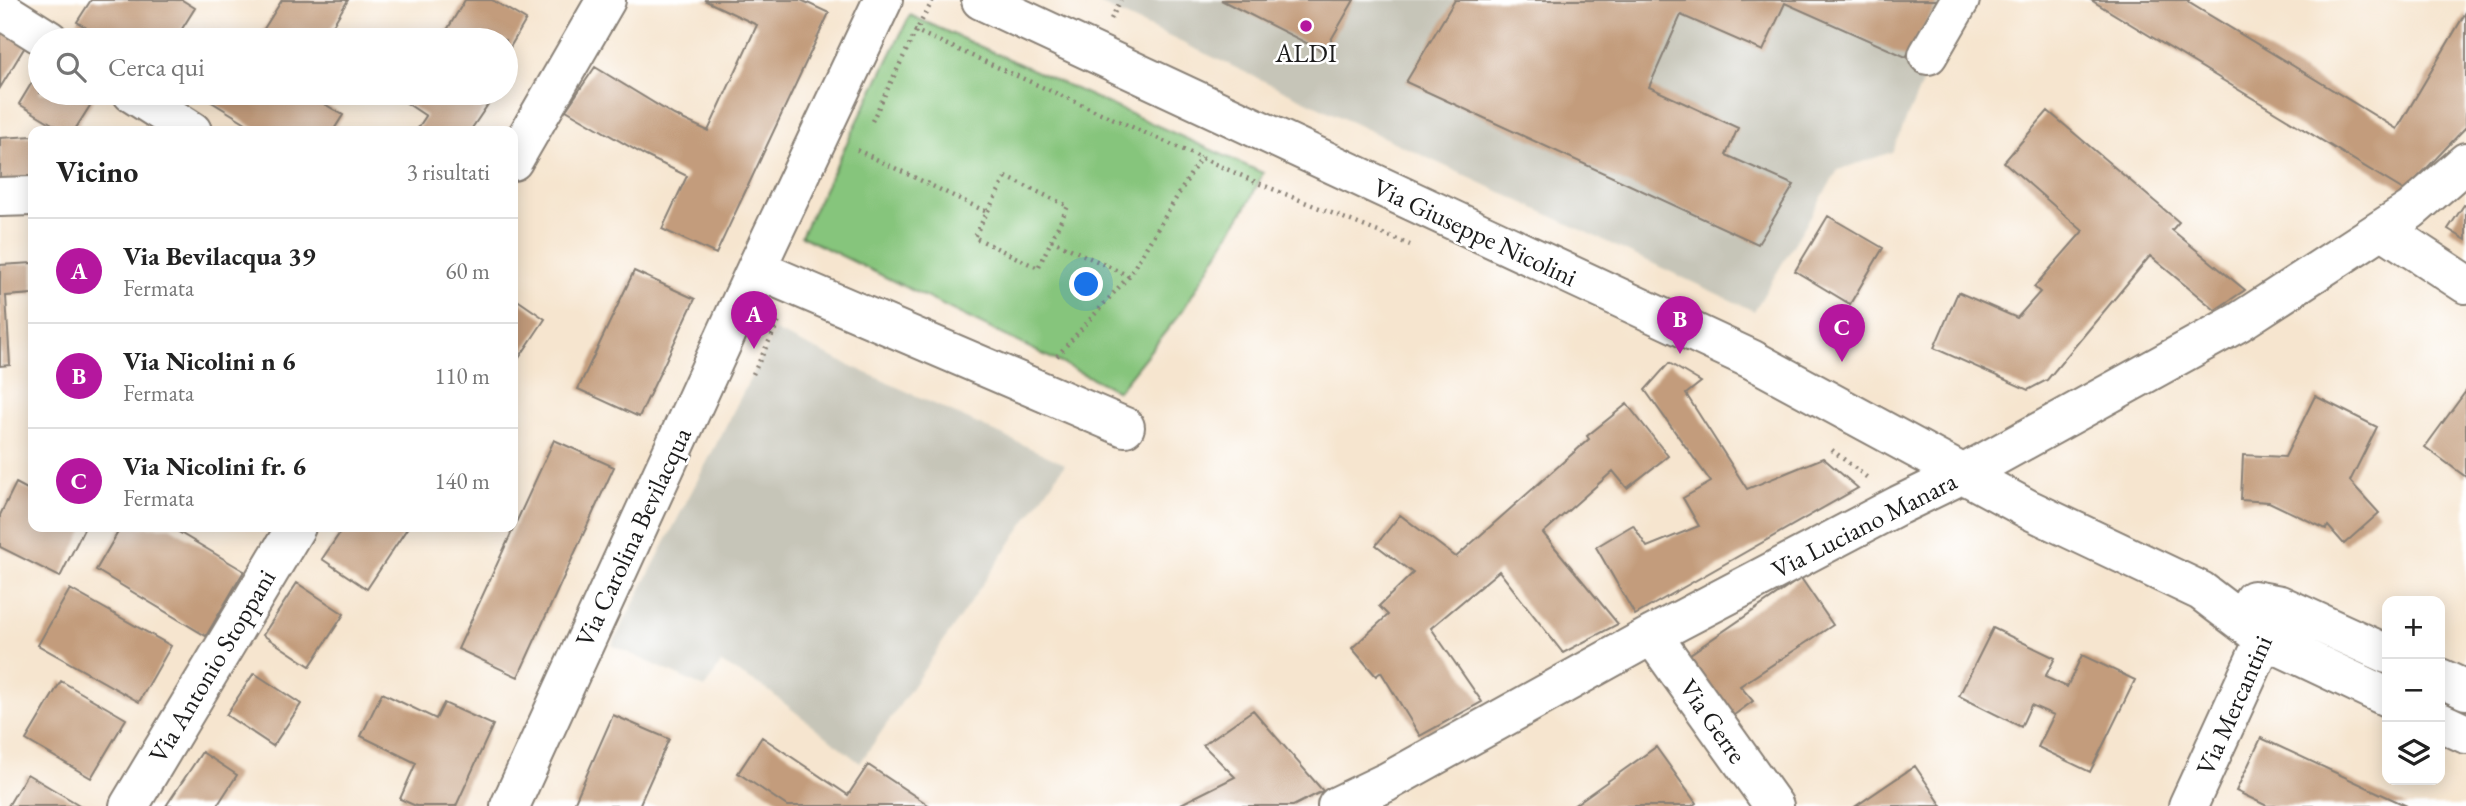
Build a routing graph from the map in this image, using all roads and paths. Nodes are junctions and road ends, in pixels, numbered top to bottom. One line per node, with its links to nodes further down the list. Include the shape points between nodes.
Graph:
1 (606, 0): 13 (street)
2 (883, 0): 23 (street, Via Carolina Bevilacqua)
3 (933, 0): 8 (path)
4 (981, 0): 31 (street, Via Giuseppe Nicolini, via 1751,359)
5 (1960, 0): 9 (street)
6 (0, 9): 7 (street)
7 (31, 28)
8 (916, 31): 12 (path); 14 (path)
9 (1928, 55)
10 (151, 105): 11 (street)
11 (184, 126)
12 (869, 126)
13 (518, 152)
14 (1201, 157): 22 (path); 24 (path)
15 (852, 161): 19 (path, via 858,149)
16 (2466, 162): 20 (street, Via Luciano Manara, via 2412,210)
17 (28, 196): 18 (street)
18 (0, 197)
19 (987, 212): 21 (path, via 974,237 1038,268); 21 (path, via 1006,177 1068,206)
20 (2382, 229): 25 (street); 31 (street, Via Luciano Manara, via 2239,322)
21 (1051, 240): 24 (path)
22 (1422, 250)
23 (756, 269): 26 (street); 46 (street, Via Carolina Bevilacqua)
24 (1129, 276): 28 (path)
25 (2466, 284)
26 (793, 285): 27 (path); 28 (street)
27 (775, 331)
28 (1033, 388): 29 (street)
29 (1125, 427)
30 (1830, 448): 32 (path)
31 (1965, 473): 32 (street, Via Luciano Manara); 34 (street, Via Giuseppe Nicolini, via 2028,509)
32 (1899, 505): 36 (street, Via Luciano Manara)
33 (293, 532): 45 (street, Via Antonio Stoppani)
34 (2201, 592): 35 (street); 37 (street)
35 (2280, 605): 37 (street, Via Mercantini); 38 (street)
36 (1653, 635): 44 (street, Via Luciano Manara); 48 (street, Via Gerre)
37 (2264, 639): 41 (street); 49 (street, Via Mercantini)
38 (2382, 652)
39 (2445, 680): 40 (street)
40 (2466, 690)
41 (2382, 695)
42 (2445, 724): 43 (street)
43 (2466, 734)
44 (1395, 794): 47 (street, Via Luciano Manara)
45 (129, 806)
46 (510, 806)
47 (1337, 806)
48 (1774, 806)
49 (2188, 806)

